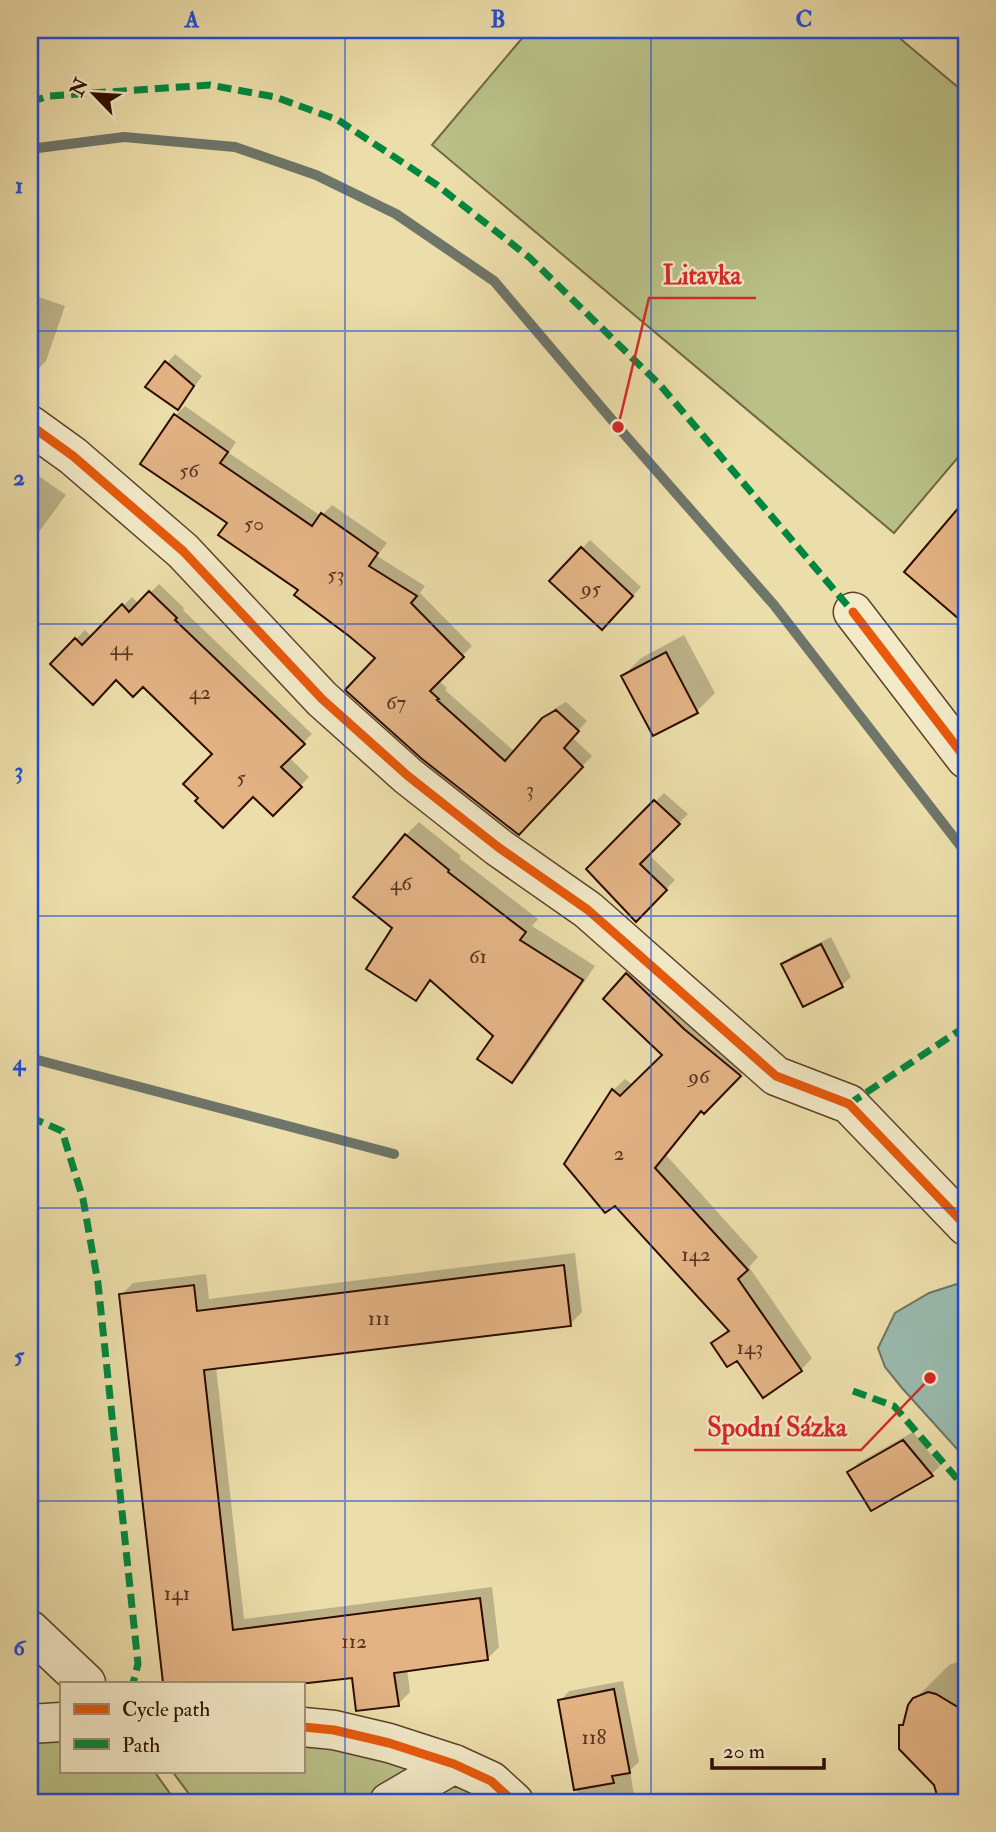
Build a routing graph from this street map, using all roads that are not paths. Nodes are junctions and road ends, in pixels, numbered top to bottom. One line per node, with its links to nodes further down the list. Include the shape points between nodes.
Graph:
1 (30, 425): 4 (street, via 183,551 322,699 408,776 588,910 776,1076 849,1104)
2 (853, 612): 3 (street)
3 (966, 759)
4 (966, 1226)
5 (30, 1630): 6 (street)
6 (85, 1682)
7 (60, 1721): 8 (street)
8 (30, 1724)
9 (304, 1727): 10 (street, via 389,1743)
10 (454, 1764): 11 (street); 12 (street, via 491,1781)
11 (389, 1802)
12 (514, 1802)

